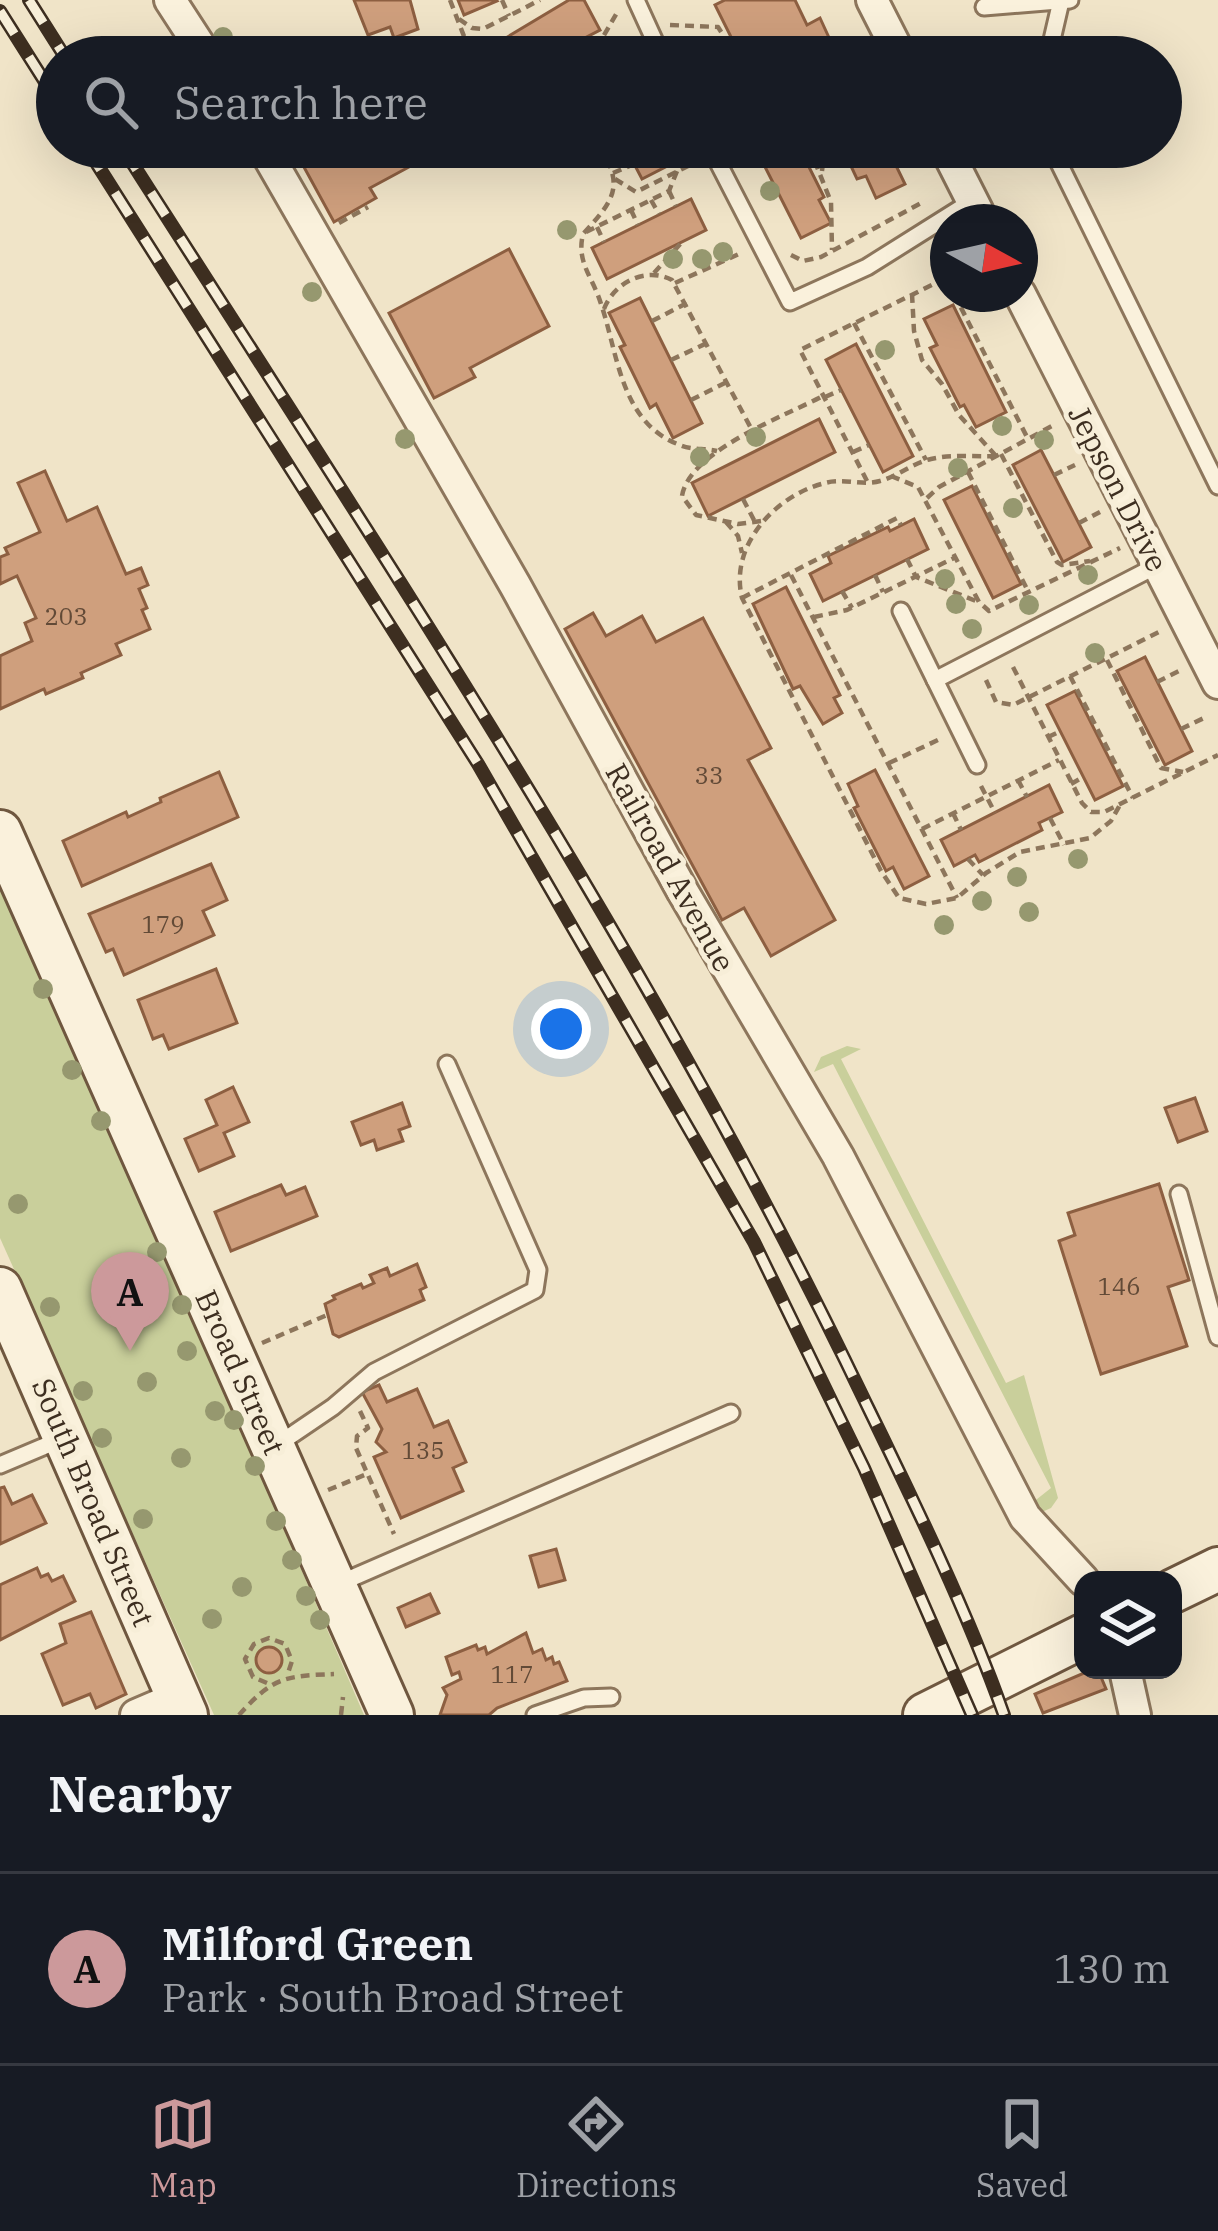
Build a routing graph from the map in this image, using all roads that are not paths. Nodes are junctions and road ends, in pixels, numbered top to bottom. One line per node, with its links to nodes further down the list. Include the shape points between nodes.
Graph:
1 (170, 0): 7 (street)
2 (635, 0): 8 (lane)
3 (872, 0): 9 (street)
4 (1070, 0): 5 (lane)
5 (1060, 1): 6 (lane); 10 (lane)
6 (984, 8)
7 (193, 36)
8 (652, 36)
9 (890, 36)
10 (1052, 36)
11 (275, 168): 33 (street, Railroad Avenue, via 838,1156 1025,1517)
12 (721, 168): 15 (lane, via 790,302 867,267)
13 (956, 168): 15 (street)
14 (1061, 168): 17 (lane)
15 (972, 201)
16 (1029, 312): 18 (street, Jepson Drive)
17 (1218, 487)
18 (1151, 550): 20 (lane); 21 (street, Jepson Drive)
19 (901, 611): 20 (lane)
20 (935, 680): 22 (lane)
21 (1218, 683)
22 (977, 765)
23 (0, 832): 30 (main road, Broad Street)
24 (447, 1064): 30 (lane, via 538,1270 535,1290 374,1372)
25 (1179, 1194): 27 (lane)
26 (0, 1289): 29 (main road, South Broad Street, via 20,1349)
27 (1218, 1337)
28 (731, 1413): 34 (lane)
29 (66, 1437): 31 (lane); 39 (main road, South Broad Street)
30 (274, 1447): 34 (main road, Broad Street)
31 (0, 1465)
32 (1218, 1569): 35 (main road)
33 (1075, 1571)
34 (335, 1585): 41 (main road, Broad Street)
35 (1182, 1587)
36 (1074, 1641): 43 (main road)
37 (1126, 1679): 44 (street)
38 (611, 1697): 42 (lane)
39 (182, 1706): 40 (street)
40 (136, 1715)
41 (392, 1715)
42 (536, 1715)
43 (926, 1715)
44 (1135, 1715)

